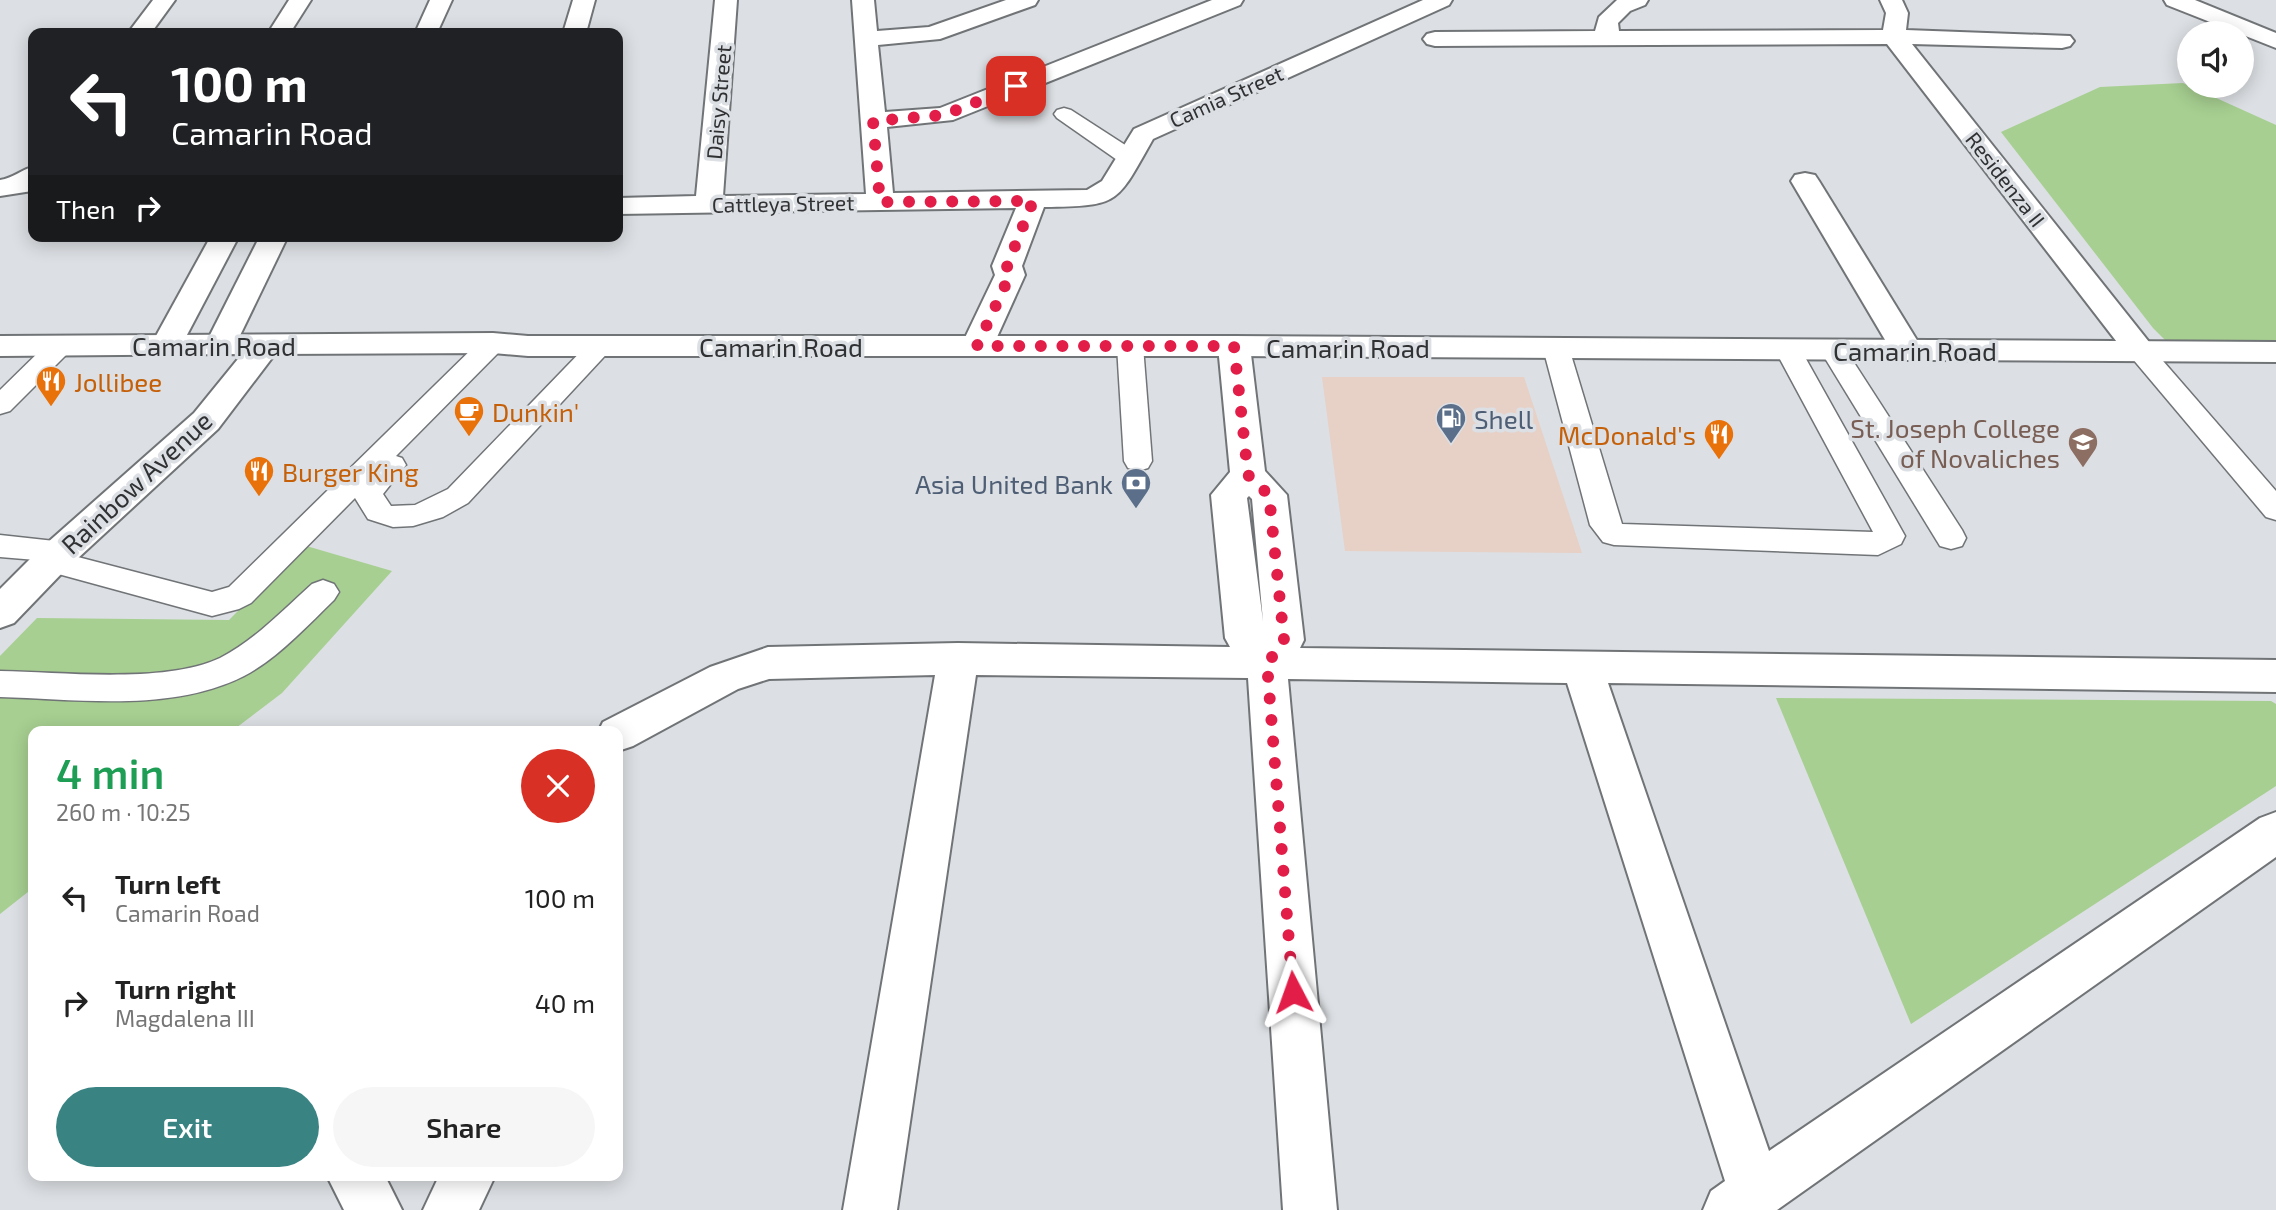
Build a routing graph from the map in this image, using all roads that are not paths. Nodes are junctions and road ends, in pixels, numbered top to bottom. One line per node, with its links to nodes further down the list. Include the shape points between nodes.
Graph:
1 (164, 0): 13 (street)
2 (300, 0): 14 (street)
3 (441, 0): 15 (street)
4 (584, 0): 16 (street)
5 (726, 0): 31 (street, Daisy Street)
6 (863, 0): 19 (street)
7 (1027, 0): 19 (street, via 932,34)
8 (1232, 0): 24 (street, via 944,115)
9 (1441, 0): 25 (street, Camia Street, via 1143,134)
10 (1637, 0): 17 (street, via 1622,6 1607,22)
11 (1891, 0): 18 (street, via 1897,13)
12 (2175, 0): 22 (street)
13 (143, 28)
14 (282, 28)
15 (428, 28)
16 (576, 28)
17 (1607, 37): 18 (street); 20 (street)
18 (1894, 37): 21 (street); 49 (street, Residenza II)
19 (866, 39): 24 (street)
20 (1435, 39)
21 (2062, 41)
22 (2276, 41)
23 (1064, 114): 25 (lane)
24 (873, 121): 30 (street)
25 (1128, 158): 29 (street, Camia Street, via 1104,193)
26 (28, 180): 28 (street)
27 (1805, 181): 48 (street)
28 (0, 188)
29 (1033, 201): 30 (street, Cattleya Street); 42 (street, via 1007,266 1010,275)
30 (880, 202): 31 (street, Cattleya Street)
31 (709, 204): 32 (street, Cattleya Street)
32 (623, 206)
33 (222, 242): 36 (street)
34 (271, 242): 37 (street)
35 (502, 344): 38 (street, Camarin Road); 41 (street, Camarin Road); 41 (lane, via 374,483 368,493 377,510 384,515 413,516 458,496); 56 (lane, via 240,595 228,601 212,604)
36 (167, 345): 37 (street, Camarin Road); 40 (street, Camarin Road)
37 (221, 345): 38 (street, Camarin Road)
38 (266, 345): 56 (street, Rainbow Avenue, via 206,421)
39 (0, 346): 40 (street, Camarin Road)
40 (60, 346): 51 (lane)
41 (601, 346): 42 (street, Camarin Road)
42 (968, 346): 43 (street, Camarin Road)
43 (1130, 346): 44 (street, Camarin Road); 52 (lane)
44 (1234, 346): 45 (street, Camarin Road); 60 (street, via 1248,475 1229,495 1233,547 1245,638)
45 (1556, 348): 46 (street, Camarin Road); 46 (lane, via 1605,525 1614,534 1878,544 1890,536)
46 (1788, 350): 47 (street, Camarin Road)
47 (1833, 350): 48 (street, Camarin Road); 54 (lane)
48 (1907, 350): 49 (street, Camarin Road)
49 (2141, 352): 50 (street, Camarin Road); 53 (lane)
50 (2276, 352)
51 (0, 405)
52 (1138, 461)
53 (2276, 509)
54 (1951, 538)
55 (0, 546): 56 (lane)
56 (56, 556): 58 (street, Rainbow Avenue)
57 (323, 592): 63 (lane, via 256,652 218,673 148,684)
58 (0, 613)
59 (958, 659): 60 (street); 64 (street, via 768,663 724,678); 71 (street)
60 (1267, 664): 61 (street); 72 (street)
61 (1583, 669): 62 (street); 68 (street)
62 (2276, 676)
63 (0, 684)
64 (623, 731)
65 (2276, 832): 68 (street)
66 (357, 1181): 69 (street)
67 (465, 1181): 70 (street)
68 (1743, 1202)
69 (375, 1210)
70 (450, 1210)
71 (870, 1210)
72 (1310, 1210)

